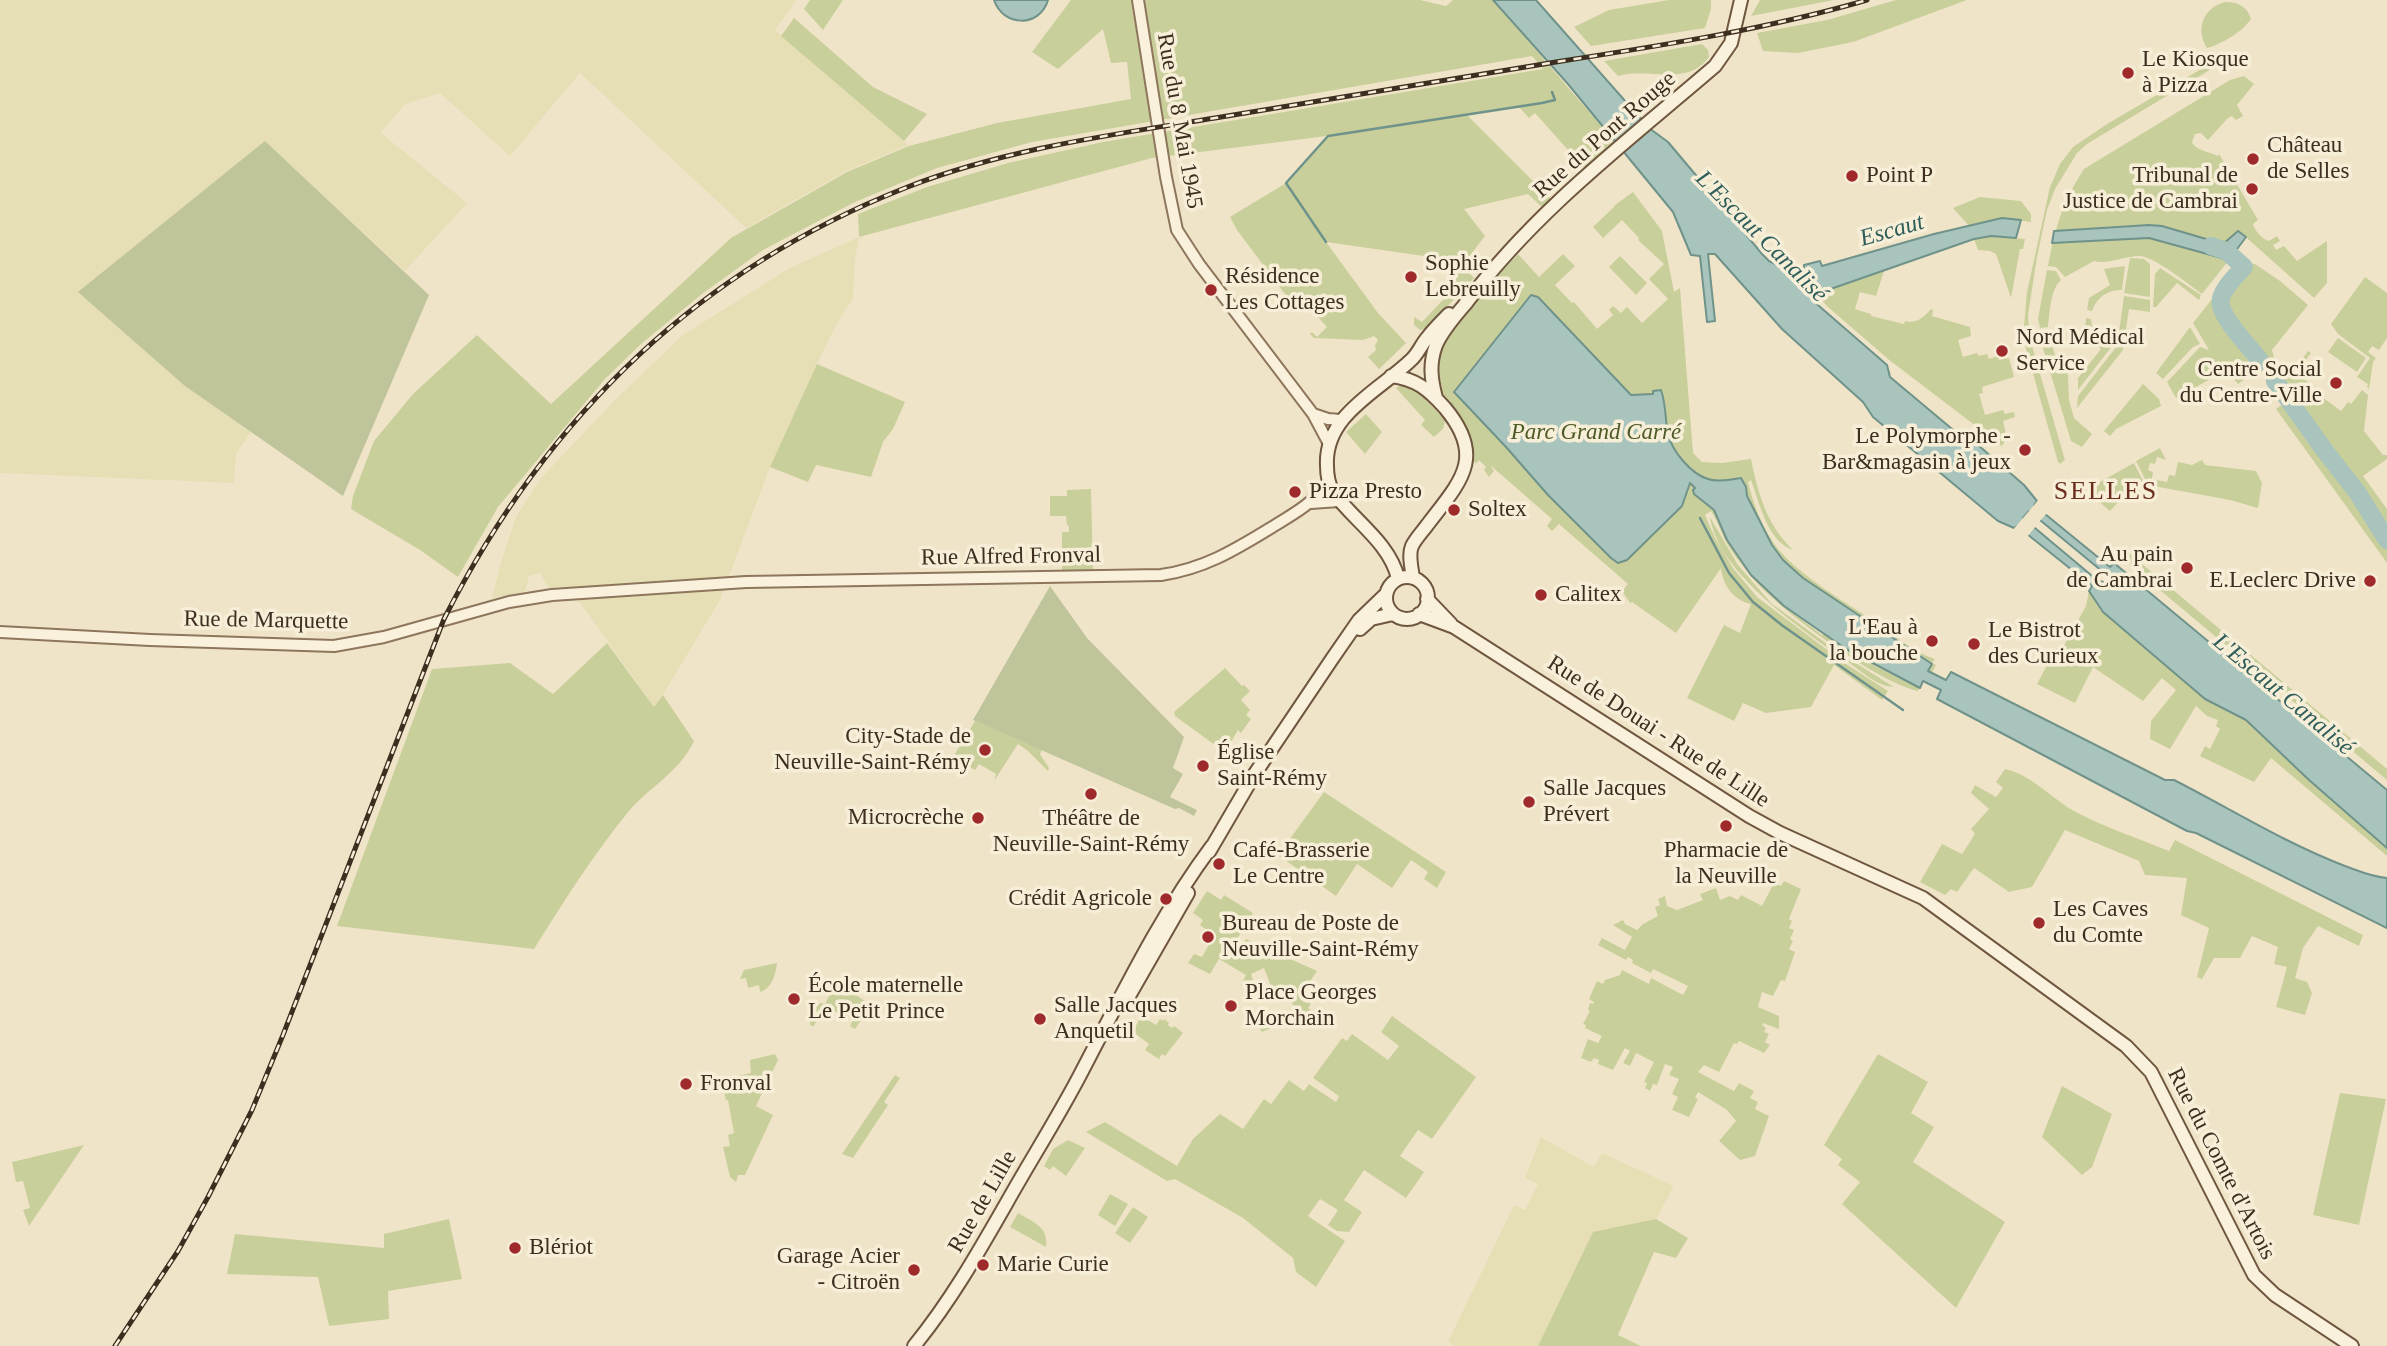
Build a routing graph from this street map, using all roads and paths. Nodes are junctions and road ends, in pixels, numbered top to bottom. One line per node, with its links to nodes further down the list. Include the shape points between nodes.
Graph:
1 (1138, 0): 6 (street, Rue du 8 Mai 1945, via 1177,230)
2 (1741, 0): 3 (main road, Rue du Pont Rouge, via 1731,43 1715,66 1519,240)
3 (1475, 290): 4 (main road, Rue du Pont Rouge); 5 (main road, Rue du Pont Rouge, via 1435,347 1431,377)
4 (1391, 376): 5 (main road, via 1408,378); 7 (main road, Rue du Pont Rouge)
5 (1436, 398): 12 (main road, via 1461,429 1467,463 1456,486)
6 (1313, 414): 7 (street); 8 (street, Rue du 8 Mai 1945)
7 (1341, 420): 8 (main road)
8 (1329, 444): 9 (main road)
9 (1328, 483): 10 (main road); 11 (street, Rue Alfred Fronval)
10 (1339, 501): 11 (street, Rue Alfred Fronval); 13 (main road)
11 (1311, 503): 16 (street, Rue Alfred Fronval, via 1218,559 1161,575)
12 (1412, 546): 13 (main road); 14 (main road)
13 (1386, 550): 15 (main road)
14 (1413, 578): 15 (main road); 18 (main road, via 1424,586)
15 (1398, 579): 17 (main road)
16 (694, 585): 22 (street, Rue de Marquette, via 527,598 340,646)
17 (1386, 594): 19 (main road); 23 (main road, Rue de Lille)
18 (1427, 599): 20 (main road); 21 (main road, Rue de Douai - Rue de Lille)
19 (1393, 614): 20 (main road, via 1403,618); 23 (main road, Rue de Lille, via 1371,620)
20 (1419, 614): 21 (main road, Rue de Douai - Rue de Lille)
21 (1454, 627): 24 (main road, Rue de Douai - Rue de Lille, via 1749,816)
22 (0, 632)
23 (1348, 637): 25 (main road, Rue de Lille, via 1170,906 1081,1074 974,1260)
24 (1844, 862): 26 (main road, Rue du Comte d'Artois, via 1940,909 2139,1058 2151,1072 2254,1275)
25 (914, 1346)
26 (2352, 1346)

